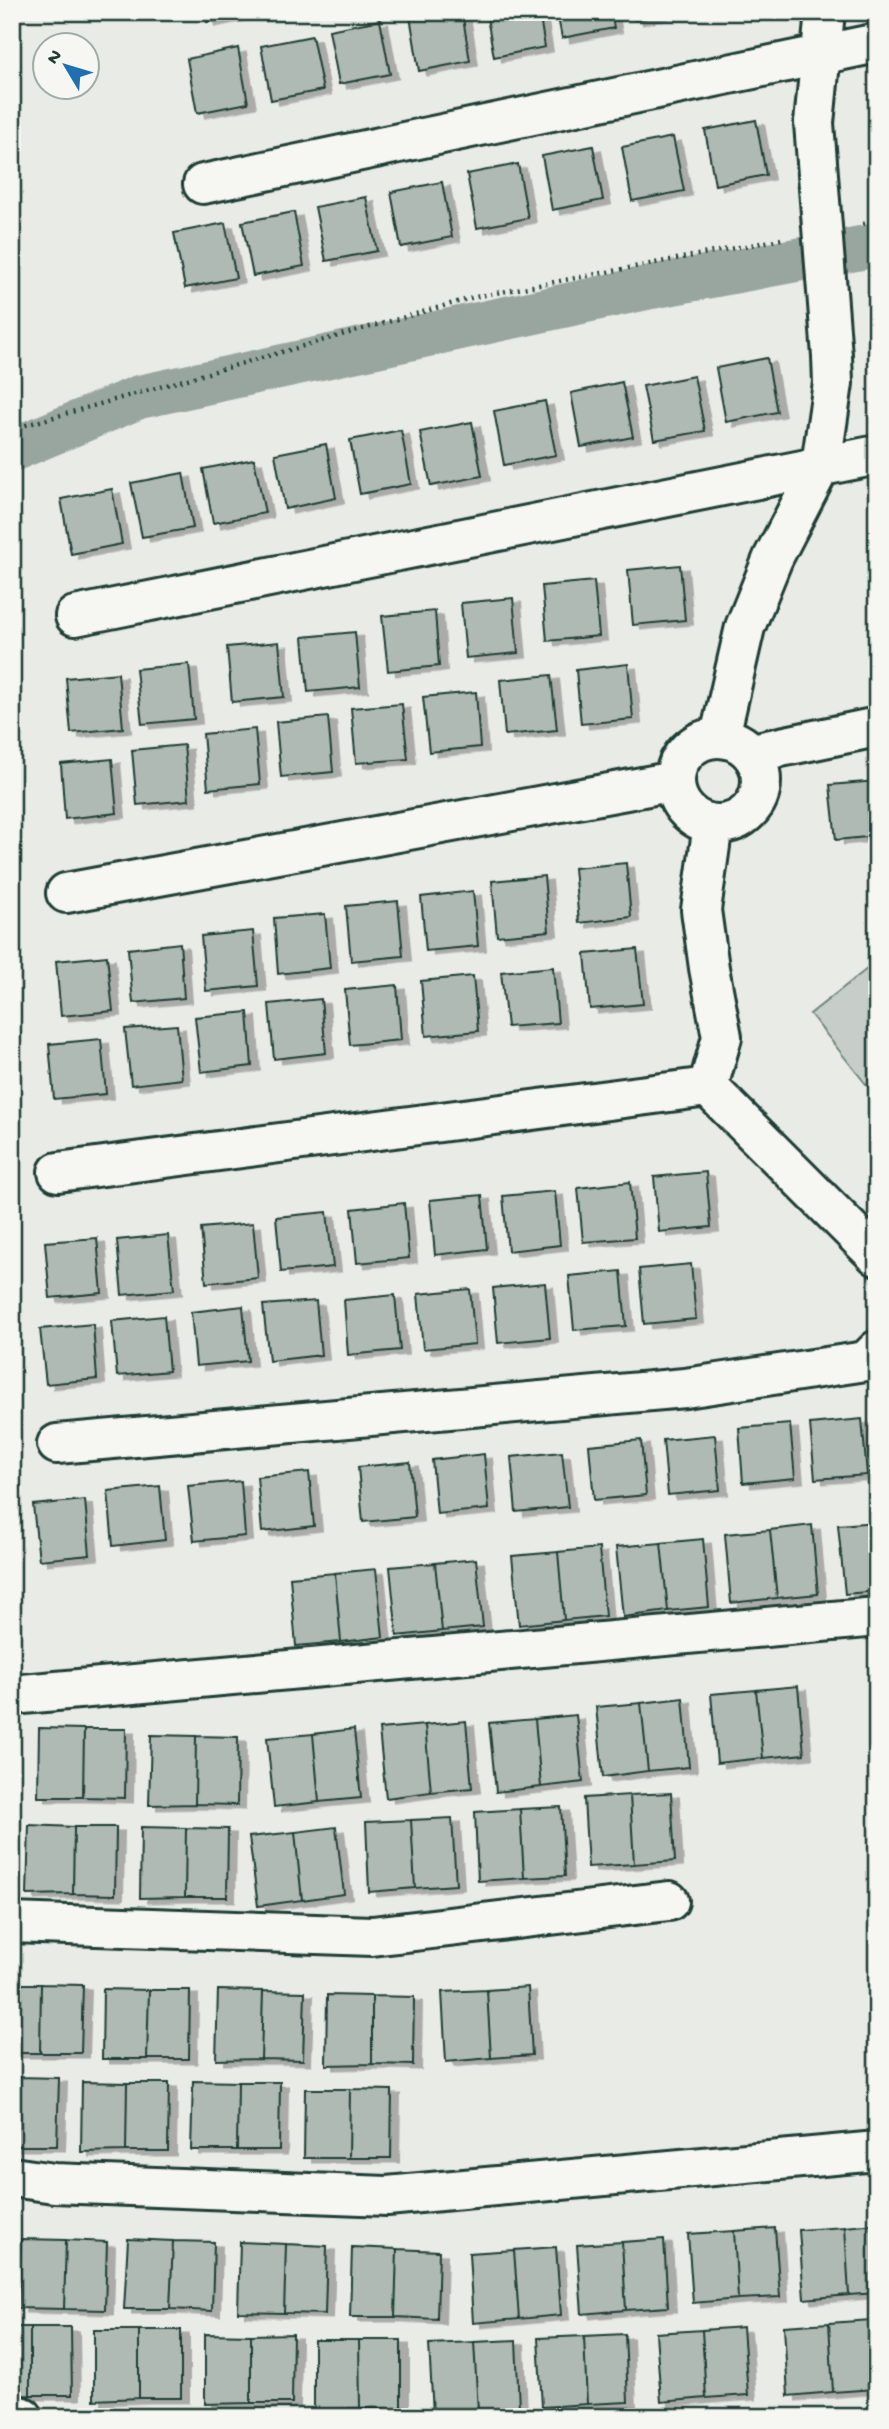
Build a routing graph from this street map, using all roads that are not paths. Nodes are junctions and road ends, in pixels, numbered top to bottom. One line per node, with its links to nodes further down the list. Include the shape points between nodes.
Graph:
1 (825, 12): 3 (street)
2 (877, 43): 3 (street)
3 (820, 55): 4 (street); 6 (street, bridge, via 814,123 833,383)
4 (203, 184)
5 (877, 455): 6 (street)
6 (821, 465): 7 (street); 9 (street, via 773,558 745,627)
7 (75, 616)
8 (877, 727): 9 (street)
9 (736, 745): 10 (street, via 701,740 685,752); 11 (street, via 760,768 759,796 741,818)
10 (674, 781): 11 (street, via 682,805 701,821); 12 (street)
11 (713, 824): 13 (street, via 701,910 722,1037)
12 (66, 894)
13 (708, 1087): 14 (street); 15 (street)
14 (58, 1172)
15 (877, 1256)
16 (877, 1350): 17 (street, via 866,1361 685,1388)
17 (57, 1444)
18 (877, 1617): 19 (street)
19 (12, 1695)
20 (669, 1901): 21 (street, via 372,1936)
21 (12, 1923)
22 (877, 2151): 23 (street, via 387,2196 54,2183)
23 (12, 2177)
24 (12, 2414): 25 (street)
25 (23, 2417)

